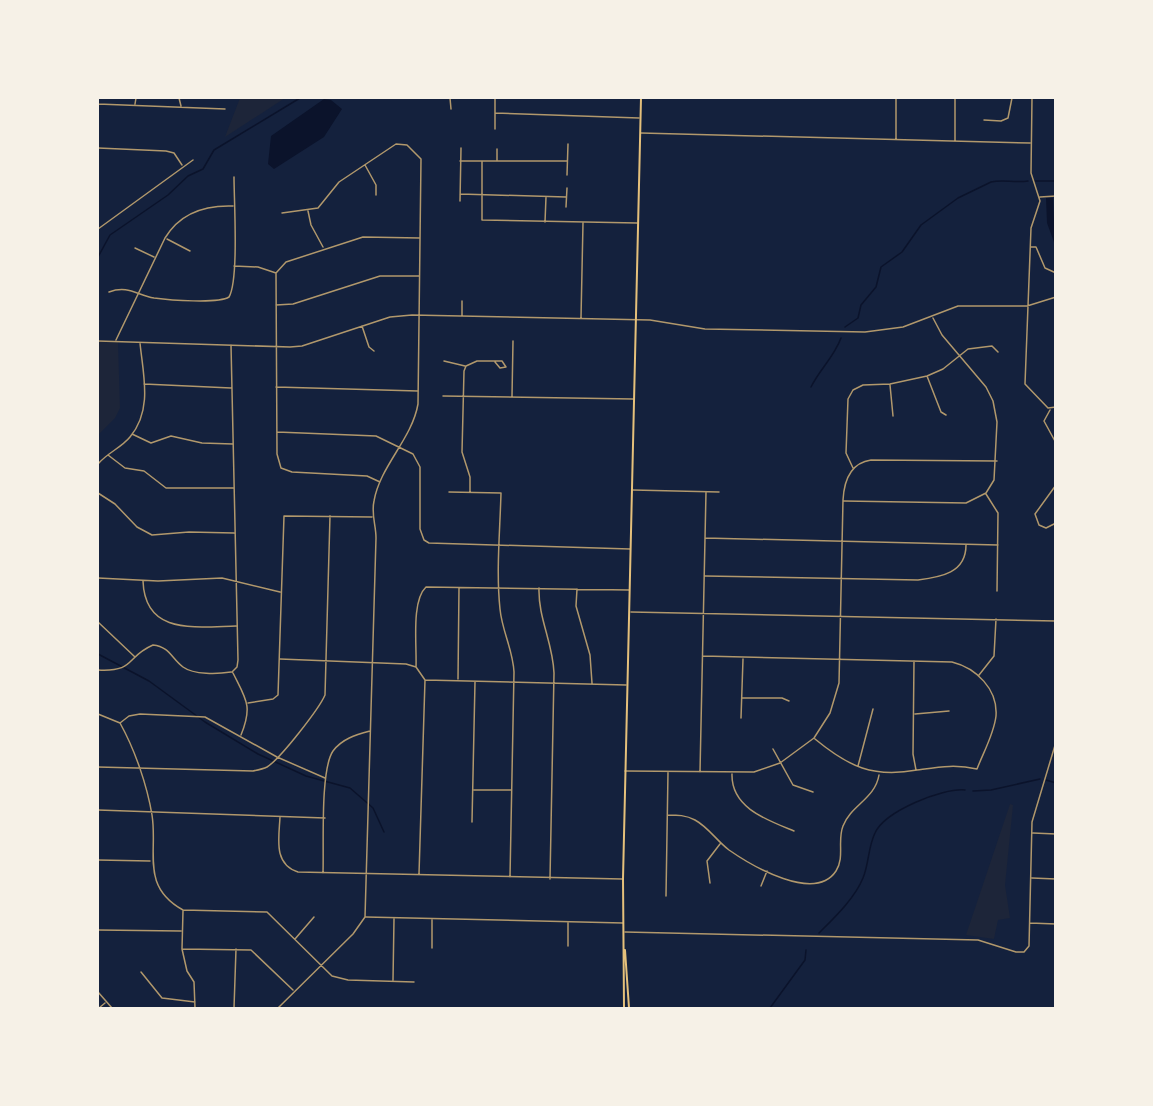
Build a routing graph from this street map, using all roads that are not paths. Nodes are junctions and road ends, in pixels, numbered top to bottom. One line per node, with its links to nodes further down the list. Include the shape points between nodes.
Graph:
1 (98, 98): 11 (street)
2 (136, 98): 12 (street)
3 (179, 98): 13 (street)
4 (450, 98): 15 (street)
5 (495, 98): 16 (street)
6 (641, 98): 17 (main road)
7 (896, 98): 22 (street)
8 (955, 98): 23 (street)
9 (1012, 98): 18 (street, via 1008,118)
10 (1032, 98): 24 (street)
11 (98, 104): 12 (street); 19 (street)
12 (134, 105): 13 (street)
13 (181, 107): 14 (street)
14 (225, 109)
15 (451, 109)
16 (495, 113): 17 (street); 20 (street)
17 (640, 118): 21 (main road)
18 (984, 120)
19 (98, 122)
20 (495, 129)
21 (640, 134): 22 (street); 53 (main road)
22 (896, 140): 23 (street)
23 (955, 142): 24 (street)
24 (1030, 143): 45 (street, via 1032,182)
25 (568, 144): 31 (street)
26 (98, 148): 35 (street, via 166,151 174,153)
27 (461, 148): 30 (street)
28 (497, 149): 33 (street)
29 (193, 160): 35 (street)
30 (460, 161): 32 (street); 39 (street)
31 (567, 161): 33 (street); 36 (street)
32 (482, 162): 33 (street); 41 (street)
33 (497, 162)
34 (365, 164): 40 (street, via 376,185); 49 (street, via 339,182 318,208); 56 (street, via 396,144 407,145 418,154 422,175)
35 (182, 166): 54 (street)
36 (567, 176)
37 (234, 177): 47 (street)
38 (567, 188): 44 (street)
39 (460, 194): 41 (street); 46 (street)
40 (376, 195)
41 (483, 195): 42 (street); 51 (street, via 482,220)
42 (546, 196): 44 (street); 51 (street)
43 (1056, 196): 45 (street)
44 (566, 197): 48 (street)
45 (1039, 197): 57 (street)
46 (460, 201)
47 (234, 206): 55 (street, via 188,214); 62 (street)
48 (566, 207)
49 (308, 211): 50 (street); 59 (street)
50 (282, 213)
51 (545, 222): 52 (street)
52 (583, 222): 53 (street); 75 (street)
53 (638, 223): 76 (main road)
54 (98, 229)
55 (165, 238): 60 (street); 61 (street)
56 (421, 238): 59 (street, via 363,237); 65 (street)
57 (1030, 247): 64 (street, via 1036,247 1045,268); 71 (street)
58 (135, 248): 61 (street)
59 (323, 248): 63 (street, via 286,262)
60 (190, 251)
61 (155, 257): 67 (street)
62 (233, 266): 63 (street, via 258,267); 67 (street, via 232,292 223,300 156,298)
63 (276, 273): 70 (street)
64 (1056, 273)
65 (420, 276): 70 (street, via 380,276 292,304); 72 (street)
66 (109, 292): 67 (street, via 123,288)
67 (138, 292): 80 (street)
68 (1056, 297): 71 (street)
69 (462, 301): 73 (street)
70 (275, 305): 83 (street)
71 (1028, 306): 74 (street, via 963,306); 103 (street, via 1025,384)
72 (419, 315): 73 (street); 77 (street, via 398,315); 97 (street)
73 (462, 316): 75 (street)
74 (932, 316): 76 (street, via 903,327 865,332 706,329); 86 (street)
75 (581, 318): 76 (street)
76 (634, 320): 101 (main road)
77 (362, 326): 83 (street, via 302,346); 84 (street)
78 (98, 341): 80 (street)
79 (513, 341): 91 (street)
80 (115, 342): 81 (street)
81 (140, 342): 82 (street); 93 (street)
82 (231, 345): 83 (street); 96 (street)
83 (275, 346): 95 (street)
84 (374, 351)
85 (998, 352): 86 (street, via 992,346 976,346)
86 (960, 356): 92 (street); 112 (street, via 993,400)
87 (444, 361): 90 (street)
88 (495, 362): 89 (street); 89 (street, via 502,369); 90 (street, via 472,362)
89 (506, 365): 91 (street)
90 (466, 366): 99 (street)
91 (512, 366): 100 (street)
92 (927, 376): 94 (street); 104 (street, via 941,412)
93 (144, 384): 96 (street); 107 (street, via 144,408)
94 (890, 384): 105 (street); 114 (street, via 863,385 849,395 846,453)
95 (276, 387): 97 (street); 106 (street)
96 (232, 388): 109 (street)
97 (418, 391): 110 (street, via 417,410)
98 (443, 396): 99 (street)
99 (463, 396): 100 (street); 120 (street, via 462,452)
100 (512, 397): 101 (street)
101 (633, 399): 118 (main road)
102 (1056, 406): 103 (street)
103 (1051, 409): 108 (street, via 1044,421)
104 (946, 415)
105 (893, 416)
106 (277, 432): 110 (street, via 376,436); 115 (street, via 278,462 285,471 367,476)
107 (132, 434): 109 (street, via 152,443 171,436 202,444); 111 (street)
108 (1056, 442)
109 (233, 444): 117 (street)
110 (398, 448): 115 (street); 134 (street, via 413,454 419,463 420,529 424,540 437,545)
111 (107, 454): 113 (street); 117 (street, via 125,468 144,471 166,488)
112 (997, 461): 114 (street, via 880,459 866,460); 124 (street, via 996,477)
113 (98, 464)
114 (854, 469): 125 (street, via 845,484)
115 (380, 482): 127 (street)
116 (1056, 485): 128 (street, via 1035,514 1039,525 1046,528)
117 (234, 488): 129 (street)
118 (631, 490): 121 (street); 135 (main road)
119 (449, 492): 120 (street)
120 (470, 492): 134 (street, via 501,493)
121 (706, 492): 122 (street); 130 (street)
122 (719, 492)
123 (98, 493): 129 (street, via 152,535)
124 (986, 493): 125 (street, via 966,503); 133 (street, via 998,513)
125 (843, 501): 131 (street)
126 (330, 516): 127 (street); 148 (street, via 284,516); 161 (street)
127 (373, 517): 162 (street, via 376,538)
128 (1056, 523)
129 (235, 532): 140 (street)
130 (705, 538): 131 (street); 136 (street)
131 (842, 542): 132 (street); 138 (street)
132 (966, 544): 133 (street); 138 (street, via 963,564 939,576 918,580)
133 (998, 545): 147 (street)
134 (500, 547): 135 (street); 143 (street)
135 (631, 549): 146 (main road)
136 (705, 576): 138 (street); 150 (street)
137 (98, 579): 139 (street); 141 (street)
138 (842, 579): 151 (street)
139 (143, 581): 140 (street); 155 (street, via 145,603 157,618 193,626)
140 (236, 581): 148 (street); 155 (street)
141 (98, 585)
142 (459, 587): 143 (street); 164 (street, via 433,585 420,592); 169 (street)
143 (500, 587): 144 (street); 171 (street, via 501,620 511,645)
144 (539, 588): 145 (street); 172 (street, via 542,620 554,658)
145 (577, 589): 146 (street); 173 (street, via 576,606 590,656)
146 (630, 590): 149 (main road)
147 (997, 591)
148 (281, 592): 159 (street)
149 (629, 612): 150 (street); 174 (main road)
150 (704, 614): 151 (street); 156 (street)
151 (841, 617): 152 (street); 160 (street)
152 (996, 618): 153 (street); 167 (street, via 994,656)
153 (1056, 621)
154 (98, 622): 157 (street)
155 (237, 626): 166 (street, via 237,667)
156 (703, 656): 158 (street); 197 (street)
157 (135, 658): 165 (street, via 116,671); 166 (street, via 153,645 168,649 185,668)
158 (743, 658): 160 (street); 175 (street)
159 (280, 659): 161 (street); 177 (street, via 278,695)
160 (840, 660): 163 (street); 186 (street, via 836,696)
161 (326, 661): 162 (street); 189 (street, via 323,698)
162 (372, 661): 164 (street); 184 (street)
163 (914, 661): 167 (street, via 952,662); 181 (street)
164 (416, 667): 168 (street)
165 (98, 670)
166 (232, 672): 177 (street)
167 (979, 675): 195 (street, via 992,695 996,716 977,769 950,765)
168 (424, 680): 169 (street); 219 (street)
169 (458, 681): 170 (street)
170 (475, 681): 171 (street); 201 (street)
171 (515, 682): 172 (street); 202 (street)
172 (555, 683): 173 (street); 222 (street)
173 (592, 684): 174 (street)
174 (627, 685): 194 (main road)
175 (742, 698): 176 (street); 182 (street)
176 (789, 701)
177 (248, 703): 185 (street, via 249,715)
178 (873, 709): 193 (street)
179 (949, 711): 181 (street)
180 (98, 714): 183 (street)
181 (914, 714): 195 (street)
182 (741, 718)
183 (120, 723): 185 (street, via 134,714 189,714 205,717); 192 (street)
184 (370, 731): 200 (street, via 347,739 336,748); 218 (street)
185 (240, 736): 189 (street)
186 (814, 738): 190 (street); 193 (street)
187 (1056, 742): 211 (street, via 1035,808)
188 (773, 749): 190 (street)
189 (277, 757): 192 (street, via 266,767 253,771); 200 (street)
190 (780, 763): 198 (street); 203 (street, via 793,785)
191 (98, 767): 192 (street)
192 (138, 767): 205 (street)
193 (858, 767): 199 (street)
194 (625, 771): 196 (street); 223 (main road)
195 (916, 771): 199 (street)
196 (668, 772): 197 (street); 206 (street)
197 (700, 773): 198 (street)
198 (732, 774): 210 (street, via 732,790 744,804)
199 (879, 774): 216 (street, via 874,792 843,824 840,863 827,881 802,885)
200 (325, 778): 208 (street)
201 (473, 790): 202 (street); 209 (street)
202 (511, 790): 220 (street)
203 (813, 792)
204 (98, 810): 205 (street)
205 (152, 813): 207 (street); 215 (street)
206 (668, 815): 213 (street, via 695,820); 227 (street)
207 (280, 817): 208 (street); 217 (street, via 279,848 283,863 298,872)
208 (325, 818): 217 (street)
209 (472, 822)
210 (794, 831)
211 (1032, 833): 212 (street); 221 (street)
212 (1056, 834)
213 (721, 843): 216 (street); 225 (street, via 708,861)
214 (98, 860): 215 (street)
215 (151, 861): 228 (street, via 164,894)
216 (768, 870): 226 (street)
217 (323, 873): 218 (street)
218 (368, 874): 219 (street); 230 (street)
219 (419, 875): 220 (street)
220 (510, 877): 222 (street)
221 (1031, 878): 224 (street); 235 (street)
222 (549, 879): 223 (street)
223 (623, 879): 234 (main road)
224 (1056, 879)
225 (710, 884)
226 (761, 886)
227 (666, 896)
228 (183, 910): 238 (street); 240 (street, via 263,911)
229 (314, 917): 240 (street)
230 (365, 917): 231 (street); 246 (street, via 360,927)
231 (394, 918): 232 (street); 248 (street)
232 (432, 919): 233 (street); 243 (street)
233 (568, 922): 234 (street); 241 (street)
234 (623, 923): 239 (main road)
235 (1029, 923): 236 (street); 239 (street, via 1029,946 1020,953 978,940)
236 (1056, 924)
237 (98, 930): 238 (street)
238 (182, 931): 245 (street)
239 (624, 932): 244 (main road)
240 (295, 939): 246 (street)
241 (568, 946)
242 (236, 948): 245 (street); 250 (street, via 255,952); 257 (street)
243 (432, 948)
244 (624, 948): 259 (main road); 260 (main road)
245 (182, 949): 253 (street, via 194,982)
246 (321, 965): 248 (street, via 332,976 344,980); 250 (street)
247 (141, 972): 253 (street, via 162,998)
248 (393, 981): 249 (street)
249 (414, 982)
250 (294, 991): 258 (street)
251 (98, 993): 252 (street)
252 (105, 1002): 254 (street); 255 (street)
253 (196, 1002): 256 (street)
254 (99, 1008)
255 (112, 1008)
256 (195, 1008)
257 (234, 1008)
258 (278, 1008)
259 (624, 1008)
260 (629, 1008)

